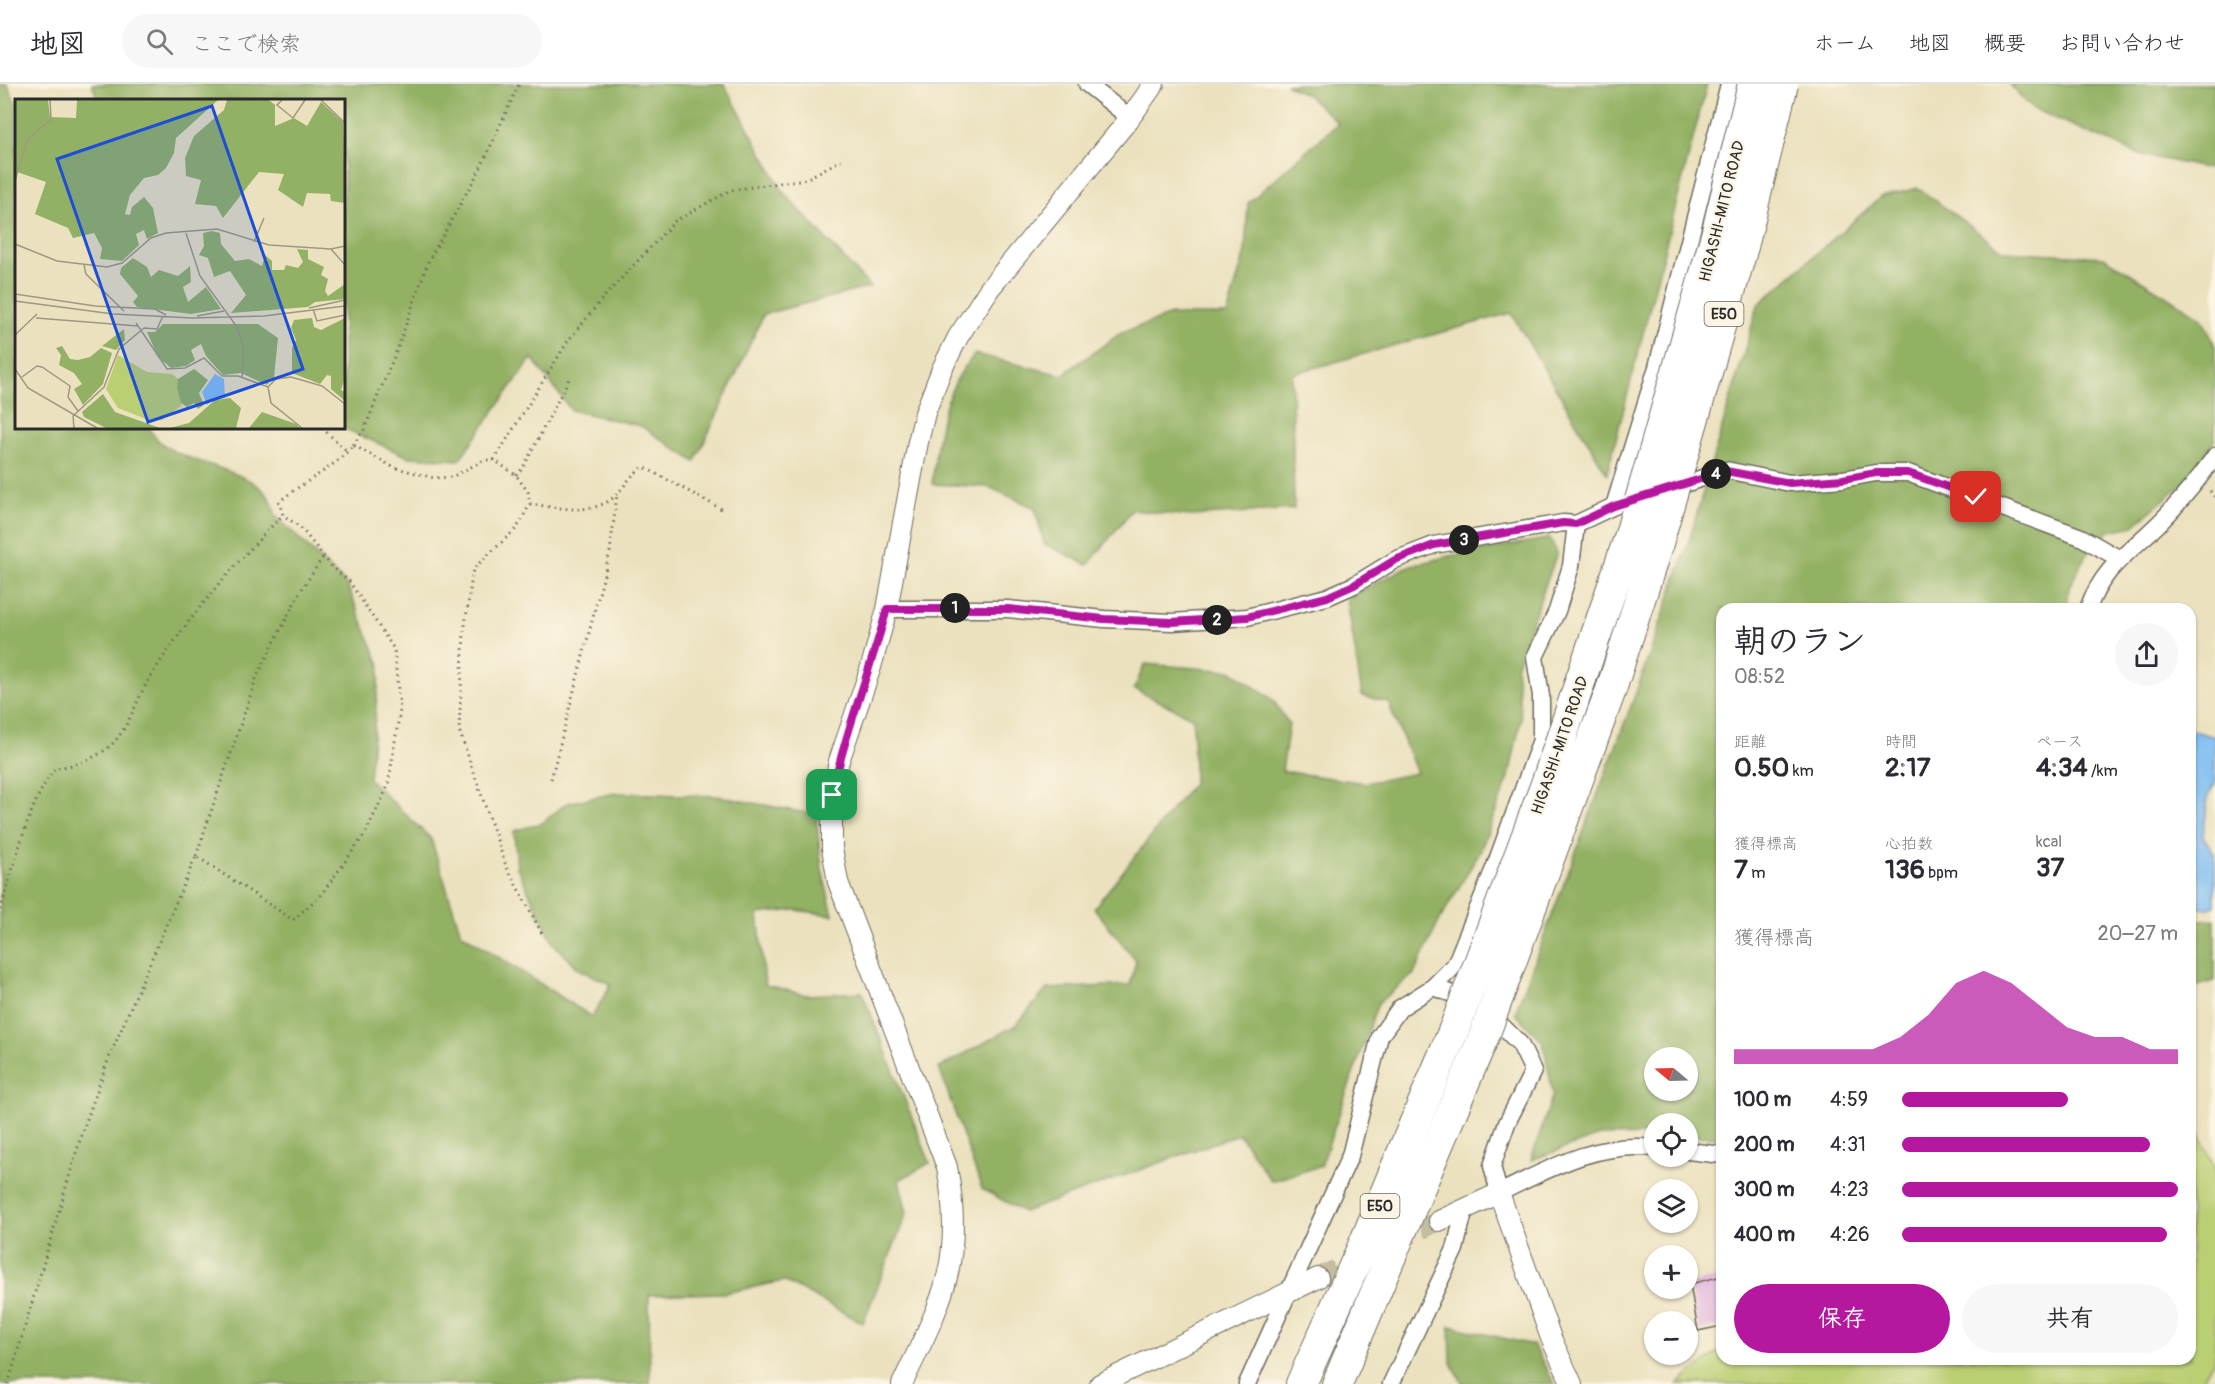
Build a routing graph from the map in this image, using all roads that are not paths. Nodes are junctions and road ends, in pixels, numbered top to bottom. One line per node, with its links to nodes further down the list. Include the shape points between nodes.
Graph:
1 (1087, 84): 6 (street)
2 (1154, 84): 6 (street)
3 (1728, 84): 8 (street, via 1657,367)
4 (1752, 84): 25 (highway, HIGASHI-MITO ROAD / E50, bridge, via 1710,257 1630,535 1547,781 1455,1027 1364,1246)
5 (1783, 84): 26 (highway, HIGASHI-MITO ROAD / E50, bridge, via 1744,243 1658,543 1611,690 1484,1036)
6 (1130, 118): 12 (street, via 990,288 942,369 918,441)
7 (2215, 456): 10 (street, via 2167,516)
8 (1614, 506): 9 (street); 10 (street, via 1726,471 1790,483 1908,473 2081,537)
9 (1576, 524): 12 (street, via 1434,545 1395,560 1327,597 1247,617 1172,622 1008,609); 13 (street, via 1571,566 1557,611 1535,657 1541,696 1541,740 1455,965)
10 (2118, 558): 11 (street, via 2095,589)
11 (2090, 603)
12 (887, 609): 22 (street, via 872,667 839,761 830,822 838,882 947,1167 954,1204 952,1263 944,1291)
13 (1433, 987): 17 (street, via 1480,1004 1520,1044 1533,1071 1492,1166); 21 (street, via 1400,1008 1380,1036 1350,1156)
14 (1644, 1148): 17 (street, via 1605,1149 1569,1159)
15 (1698, 1152): 16 (street)
16 (1716, 1154)
17 (1499, 1193): 18 (street); 28 (street, via 1551,1338)
18 (1465, 1208): 19 (street); 27 (street, via 1455,1249)
19 (1439, 1221)
20 (1318, 1278): 21 (street)
21 (1290, 1291): 23 (street); 24 (street)
22 (902, 1384)
23 (1100, 1384)
24 (1247, 1384)
25 (1301, 1384)
26 (1337, 1384)
27 (1391, 1384)
28 (1572, 1384)

